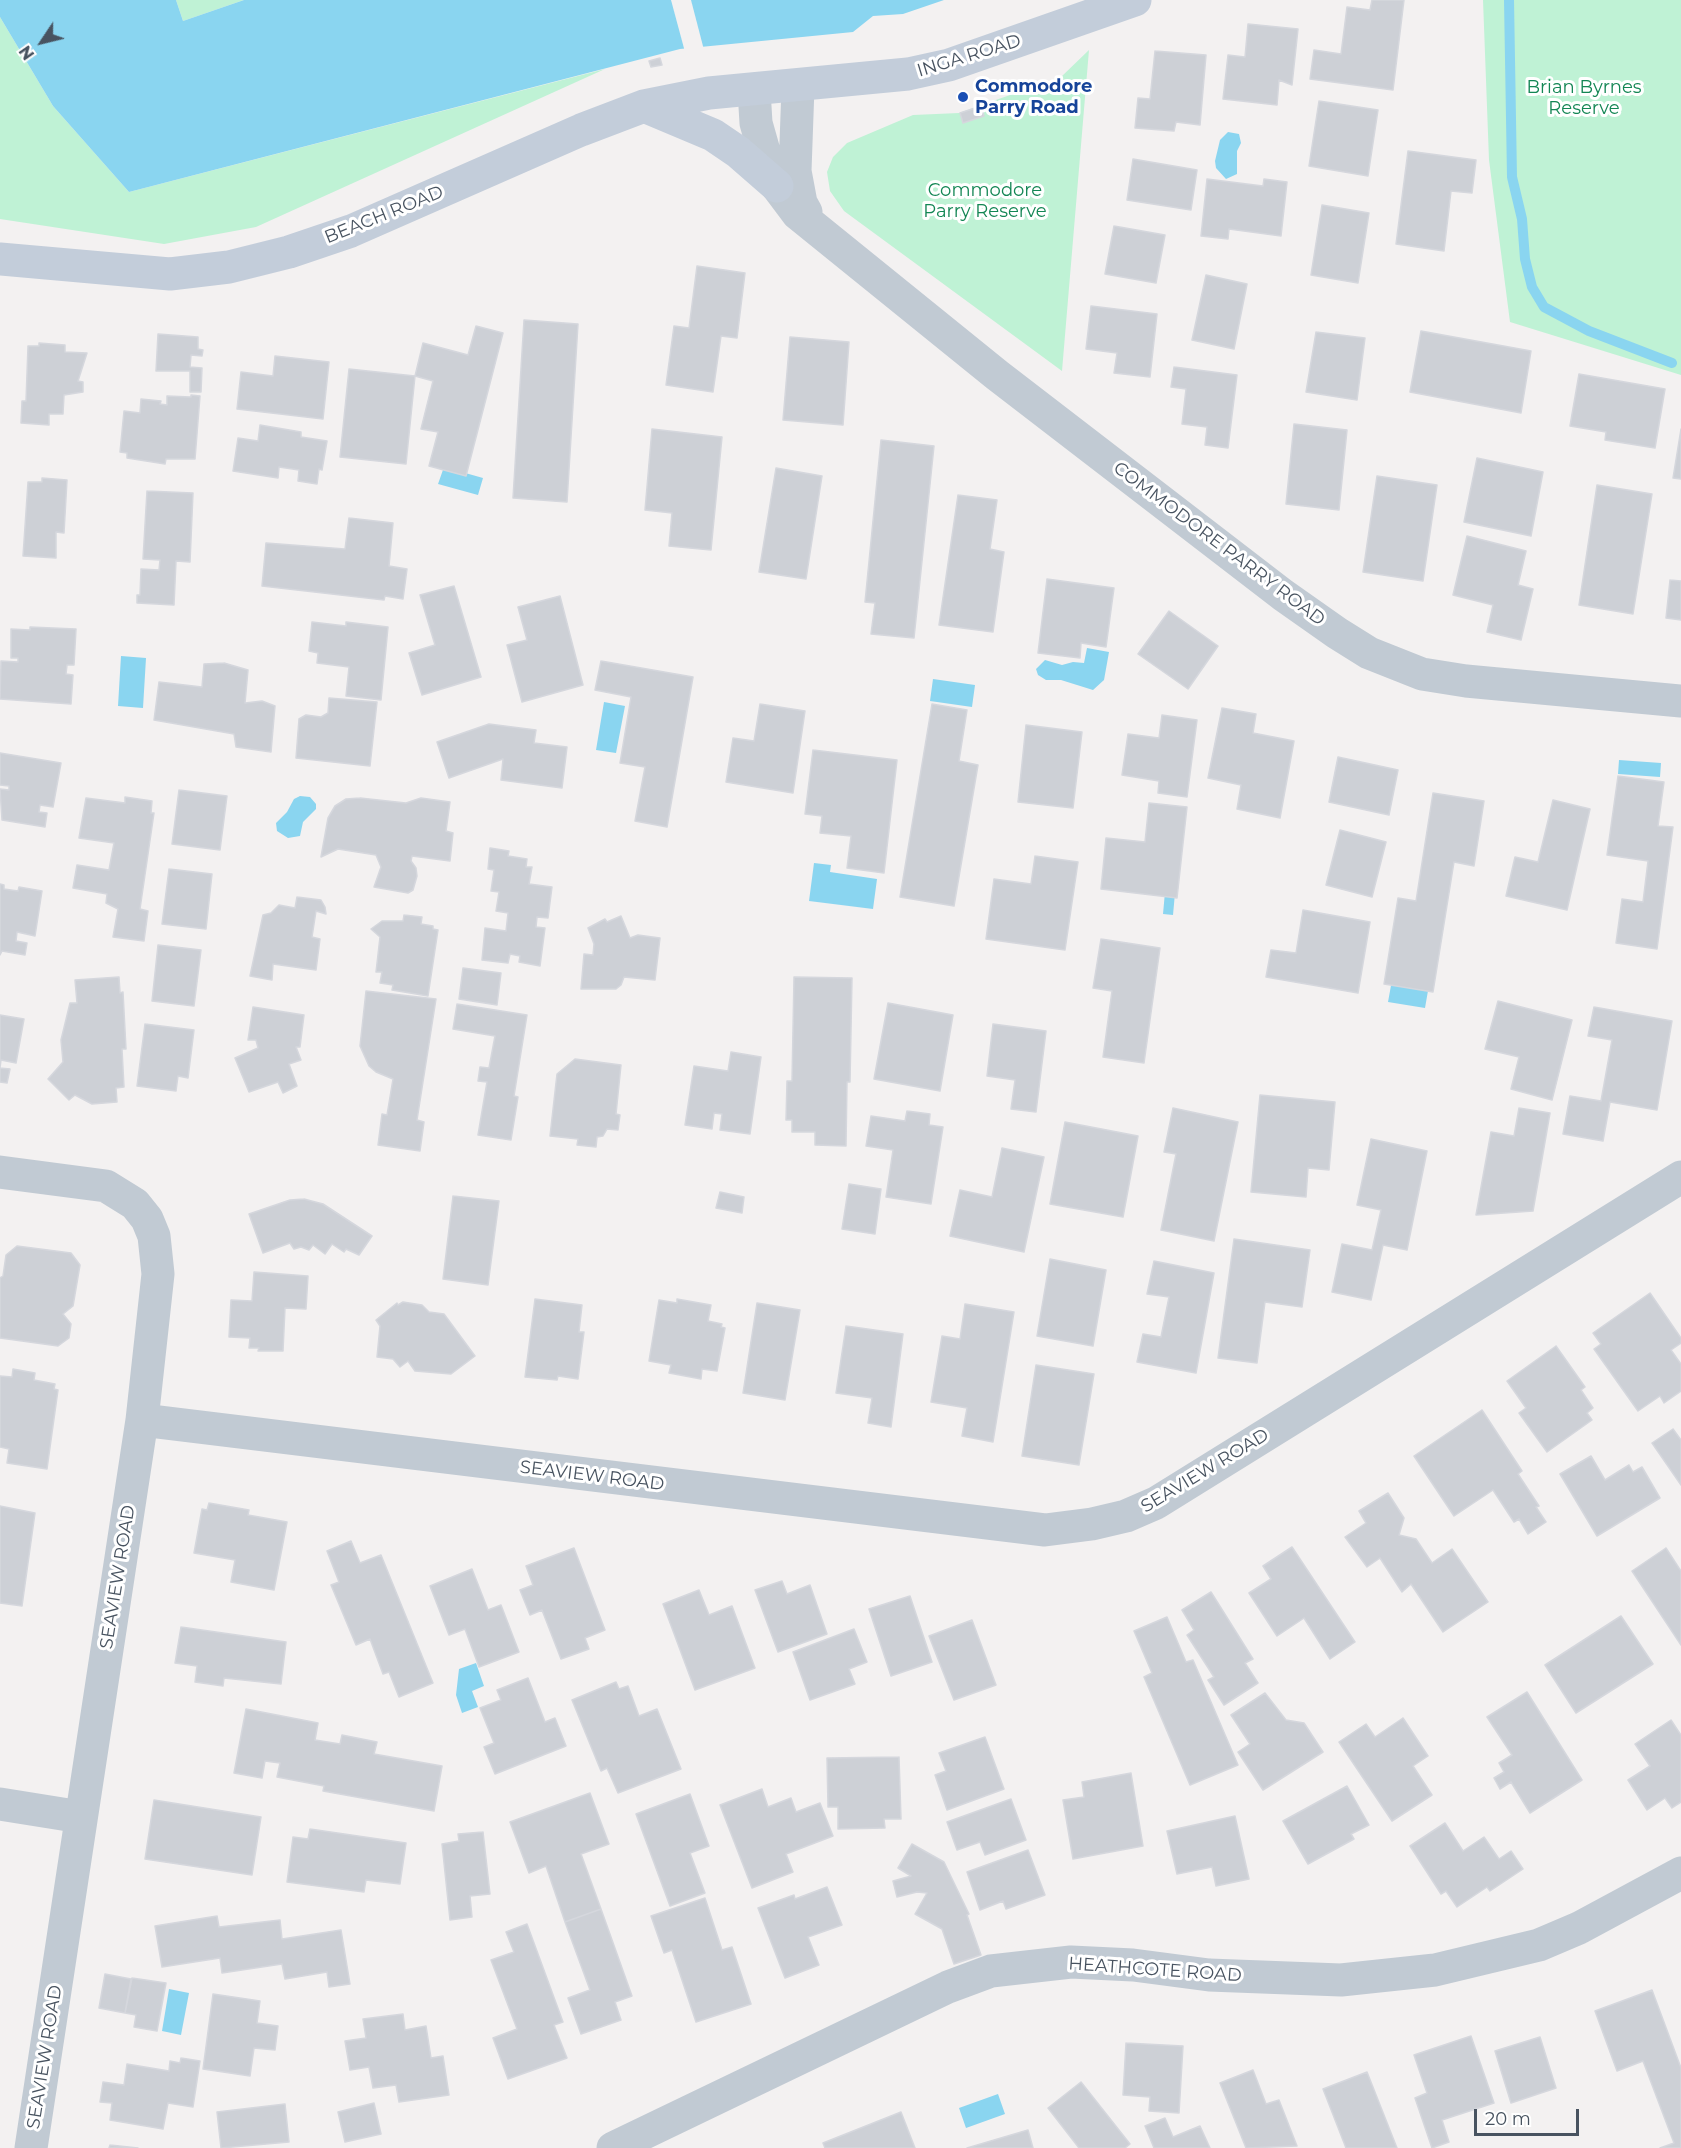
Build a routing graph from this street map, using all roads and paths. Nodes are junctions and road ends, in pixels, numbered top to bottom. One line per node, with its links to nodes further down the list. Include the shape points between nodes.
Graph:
1 (1135, 0): 2 (main road, INGA ROAD, via 949,65 908,75)
2 (798, 87): 3 (main road, INGA ROAD); 6 (street, COMMODORE PARRY ROAD, via 796,185 801,203)
3 (754, 90): 4 (main road, BEACH ROAD, via 709,93); 5 (street, COMMODORE PARRY ROAD, via 756,123)
4 (644, 106): 5 (main road, via 713,135); 7 (main road, BEACH ROAD, via 351,231 229,267 170,274)
5 (777, 186): 6 (street, COMMODORE PARRY ROAD, via 798,214)
6 (823, 234): 8 (street, COMMODORE PARRY ROAD, via 1283,595 1370,653 1422,674 1466,681)
7 (0, 259)
8 (1681, 700)
9 (0, 1172): 11 (street, via 106,1186 135,1204 147,1219 154,1236 159,1274)
10 (1681, 1177): 11 (street, SEAVIEW ROAD, via 1156,1503 1092,1524 1045,1530)
11 (142, 1420): 13 (street, SEAVIEW ROAD)
12 (0, 1804): 13 (street)
13 (81, 1817): 15 (street, SEAVIEW ROAD)
14 (1681, 1873): 16 (street, HEATHCOTE ROAD, via 1539,1945 1435,1970 1341,1980 1209,1975 1071,1962 991,1971 948,1987)
15 (31, 2148)
16 (613, 2148)

